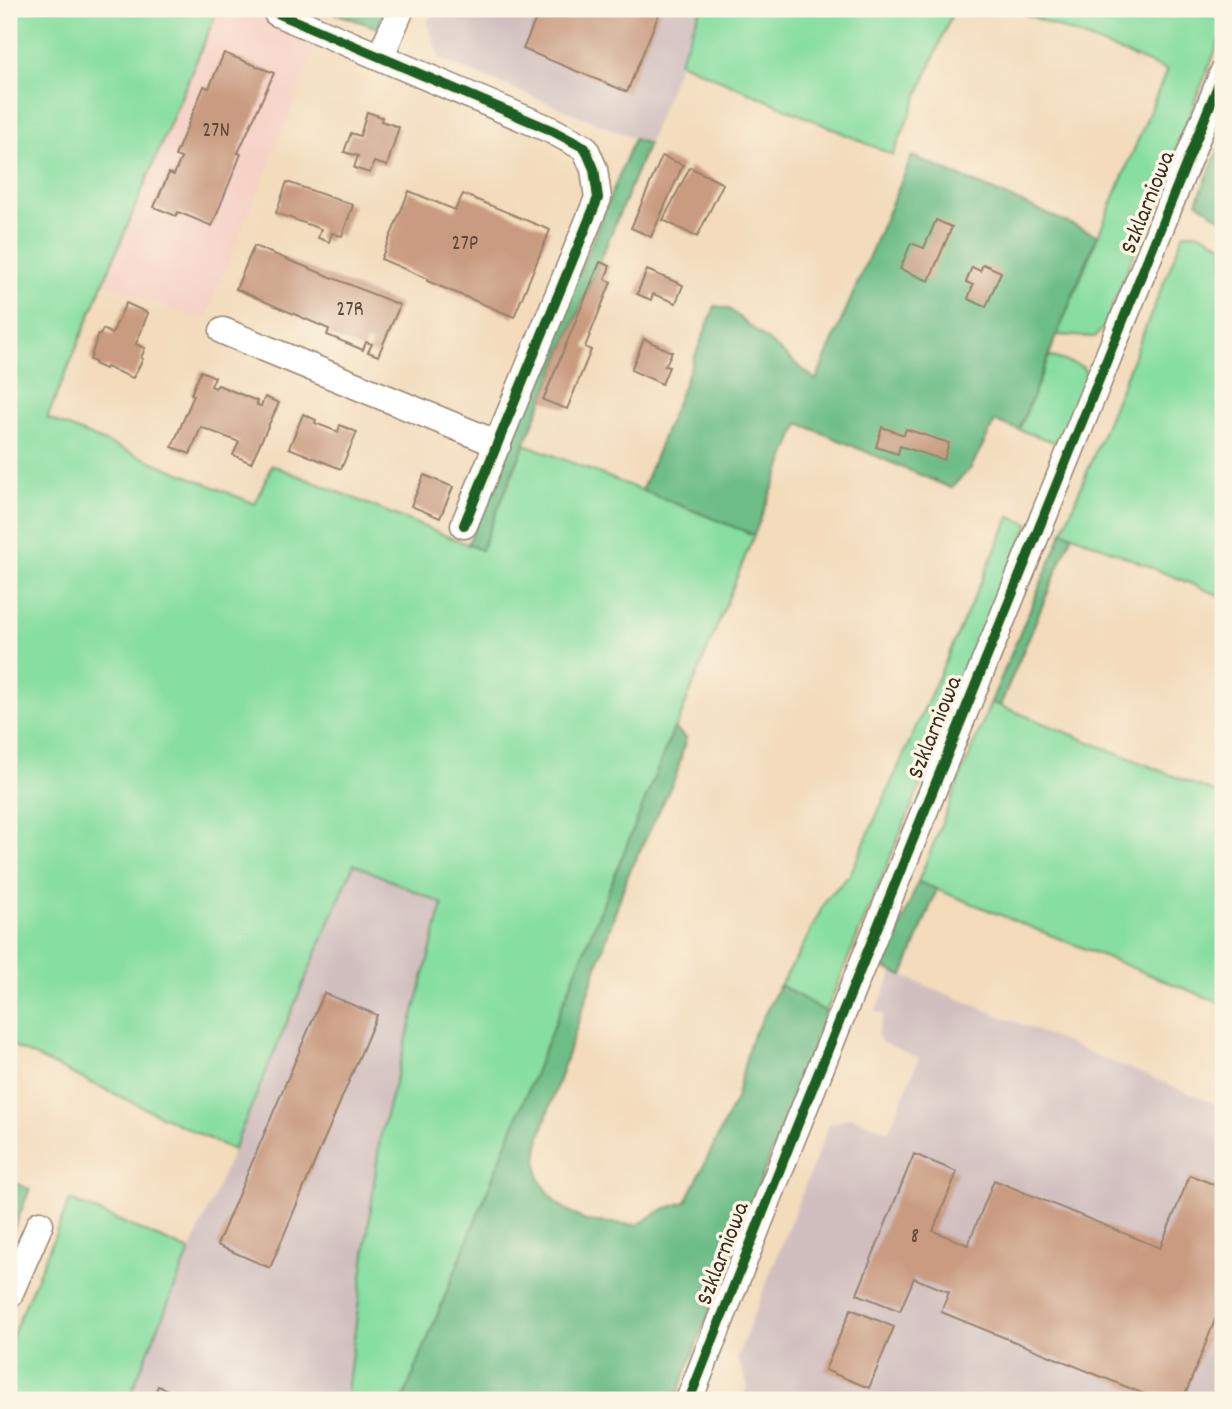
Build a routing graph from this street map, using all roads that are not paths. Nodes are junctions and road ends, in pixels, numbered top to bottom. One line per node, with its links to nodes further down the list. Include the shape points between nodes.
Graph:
1 (401, 9): 3 (street)
2 (277, 13): 3 (street)
3 (381, 55): 6 (street, via 585,148 594,169 598,198)
4 (1223, 73): 10 (street, Szklarniowa)
5 (223, 331): 6 (street)
6 (498, 444): 7 (street)
7 (464, 525)
8 (40, 1224): 9 (street)
9 (9, 1295)
10 (689, 1400)

